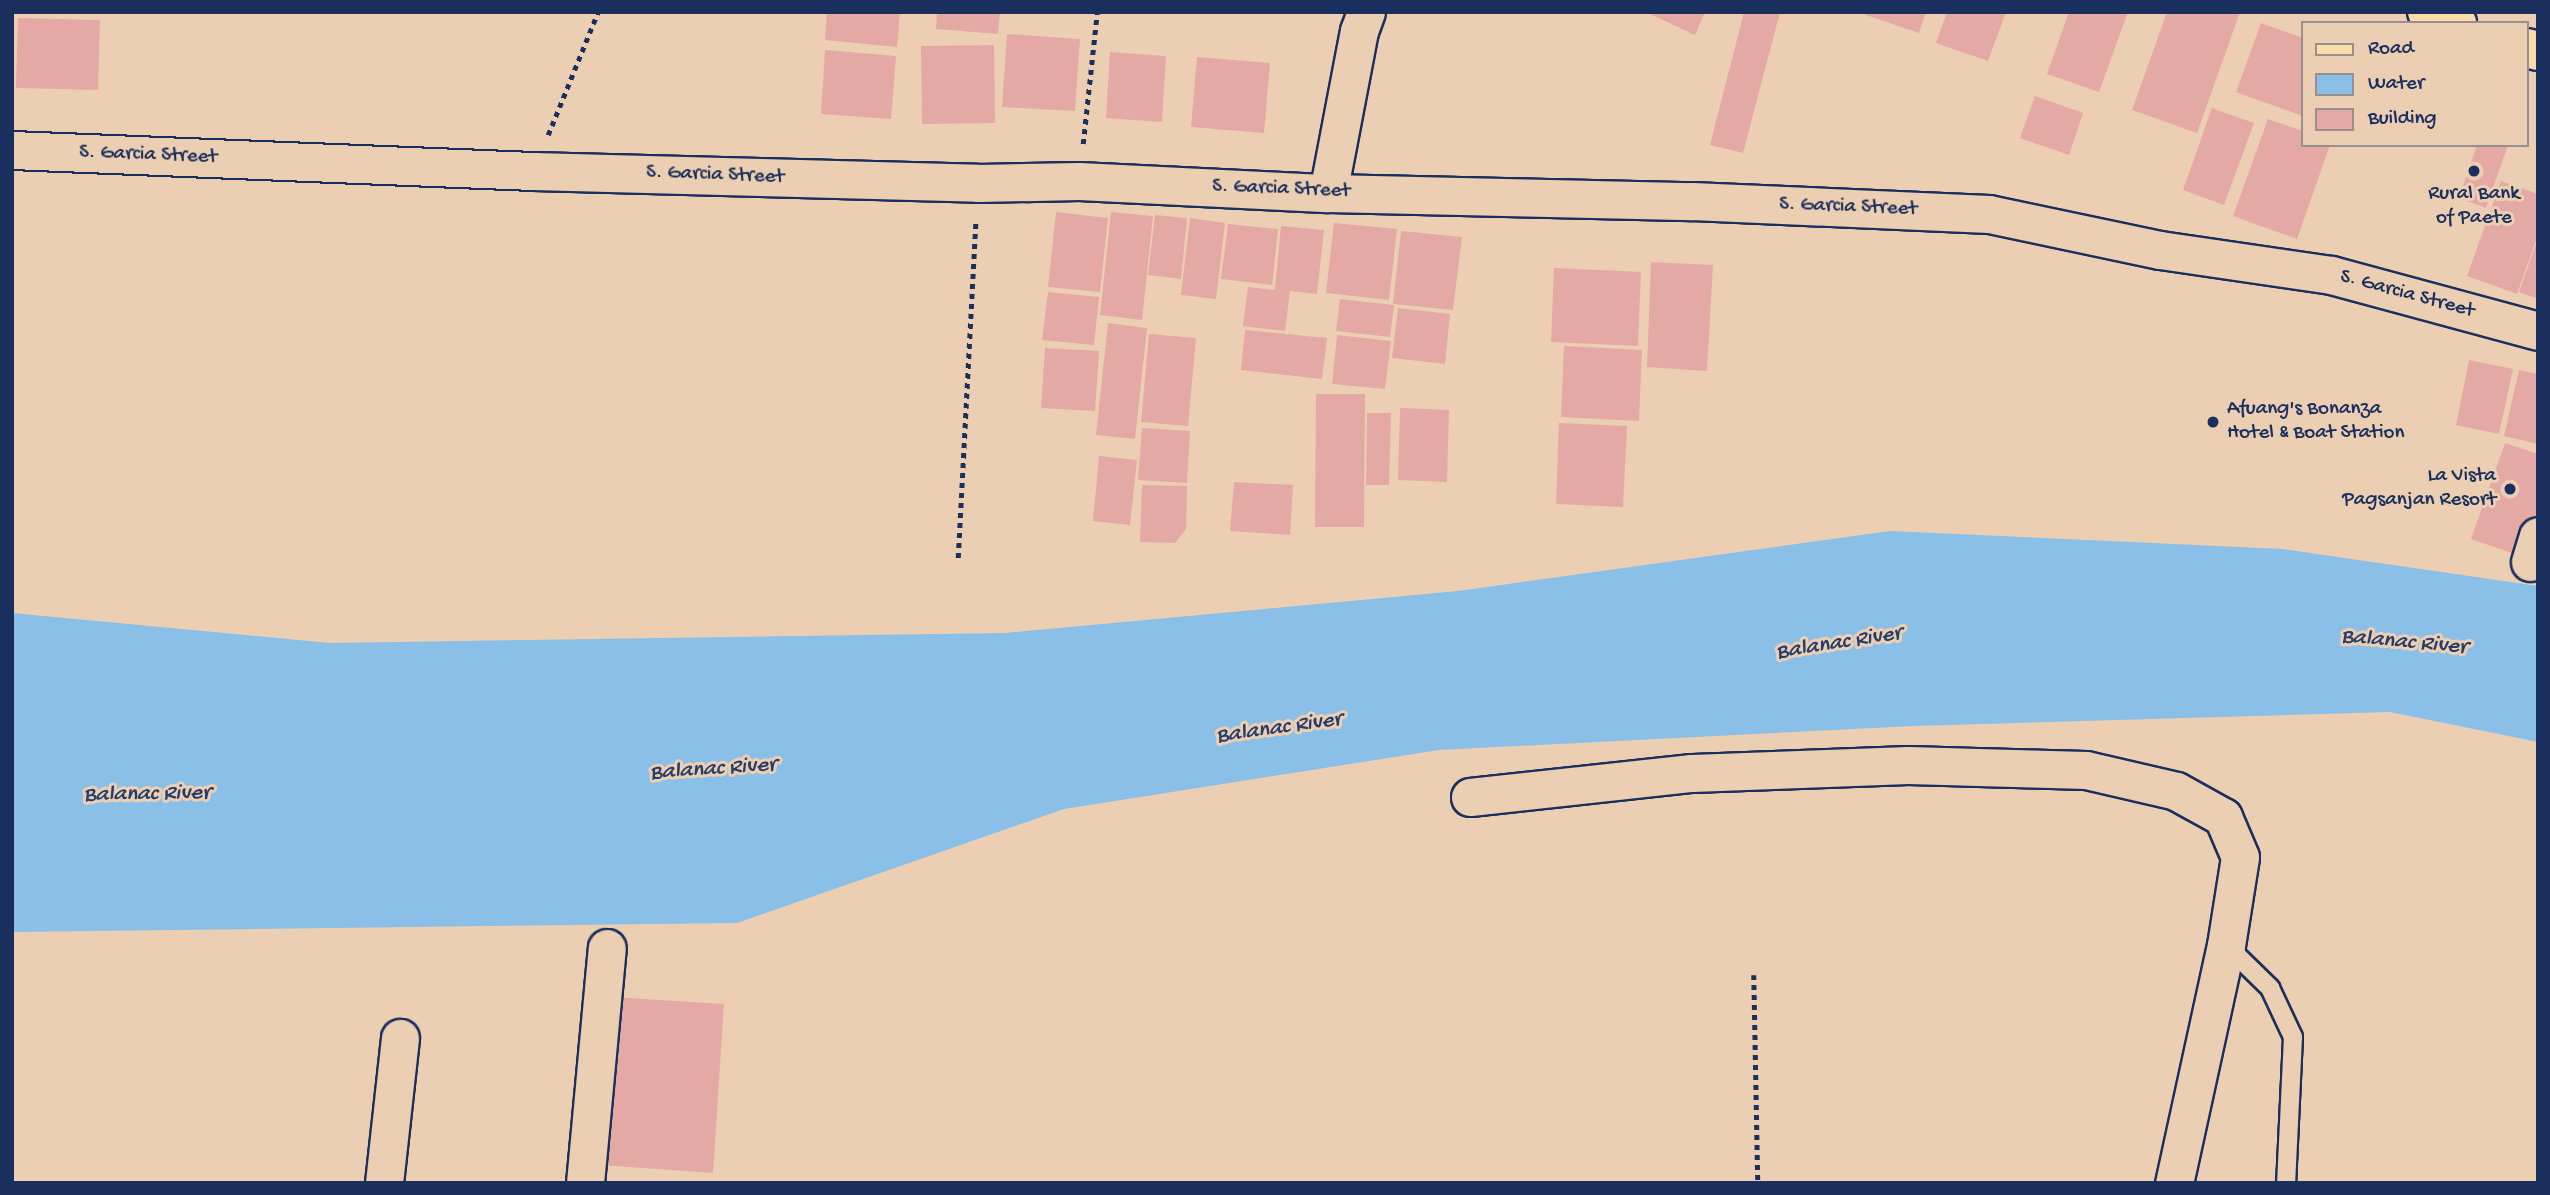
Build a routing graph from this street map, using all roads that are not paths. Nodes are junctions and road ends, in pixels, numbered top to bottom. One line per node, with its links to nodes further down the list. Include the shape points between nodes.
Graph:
1 (1366, 12): 5 (street)
2 (2427, 12): 3 (main road)
3 (2451, 21)
4 (12, 150): 5 (street, S. Garcia Street, via 533,171 978,183 1079,181)
5 (1328, 193): 6 (street, S. Garcia Street, via 1692,201 1989,214 2160,250 2331,275)
6 (2538, 331)
7 (1470, 797): 8 (street, via 1706,773 1909,765 2086,769 2176,791 2224,817 2240,857)
8 (2226, 945): 13 (street); 14 (lane, via 2270,988 2292,1037)
9 (607, 948): 12 (street)
10 (400, 1038): 11 (street)
11 (384, 1183)
12 (585, 1183)
13 (2174, 1183)
14 (2286, 1183)

